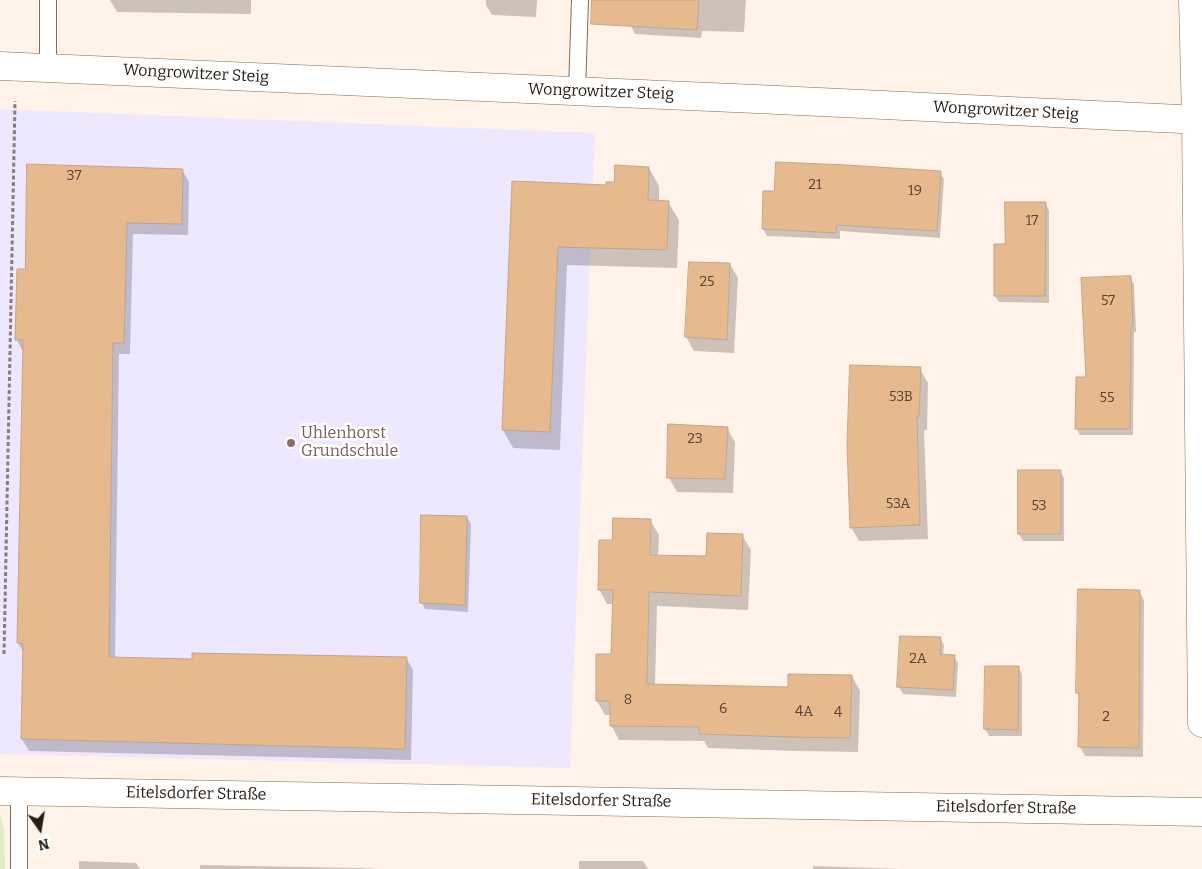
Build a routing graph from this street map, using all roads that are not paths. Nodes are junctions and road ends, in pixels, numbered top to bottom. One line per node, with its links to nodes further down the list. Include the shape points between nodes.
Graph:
1 (48, 0): 5 (lane)
2 (580, 0): 6 (lane)
3 (1192, 0): 7 (street)
4 (0, 66): 5 (street, Wongrowitzer Steig)
5 (48, 68): 6 (street, Wongrowitzer Steig)
6 (577, 91): 7 (street, Wongrowitzer Steig)
7 (1199, 120): 8 (street)
8 (1202, 723)
9 (10, 791): 10 (street, Eitelsdorfer Straße); 11 (lane)
10 (1202, 812)
11 (19, 869)

